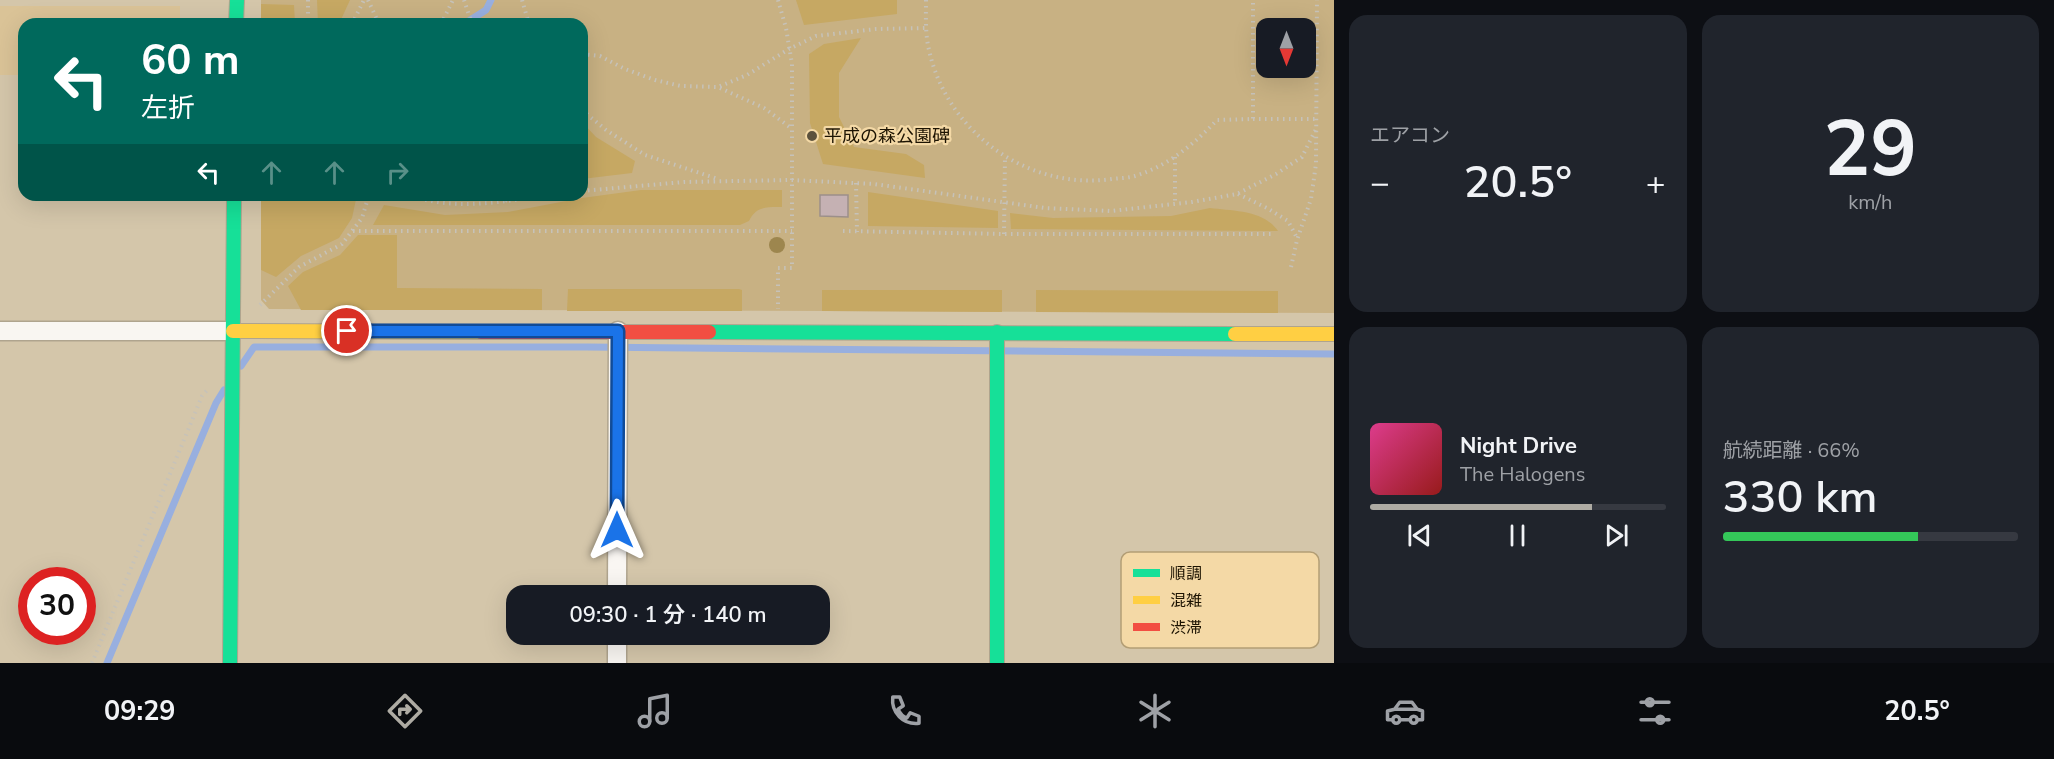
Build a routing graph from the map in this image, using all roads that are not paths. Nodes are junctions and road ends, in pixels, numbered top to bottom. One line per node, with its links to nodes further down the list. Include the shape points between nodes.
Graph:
1 (237, 0): 2 (street)
2 (236, 18)
3 (234, 201): 5 (street)
4 (0, 331): 5 (street)
5 (233, 331): 6 (street); 11 (street)
6 (618, 331): 7 (street); 9 (street)
7 (997, 332): 8 (street); 13 (street)
8 (1334, 334)
9 (617, 585)
10 (617, 645): 12 (street)
11 (230, 663)
12 (617, 663)
13 (997, 663)

